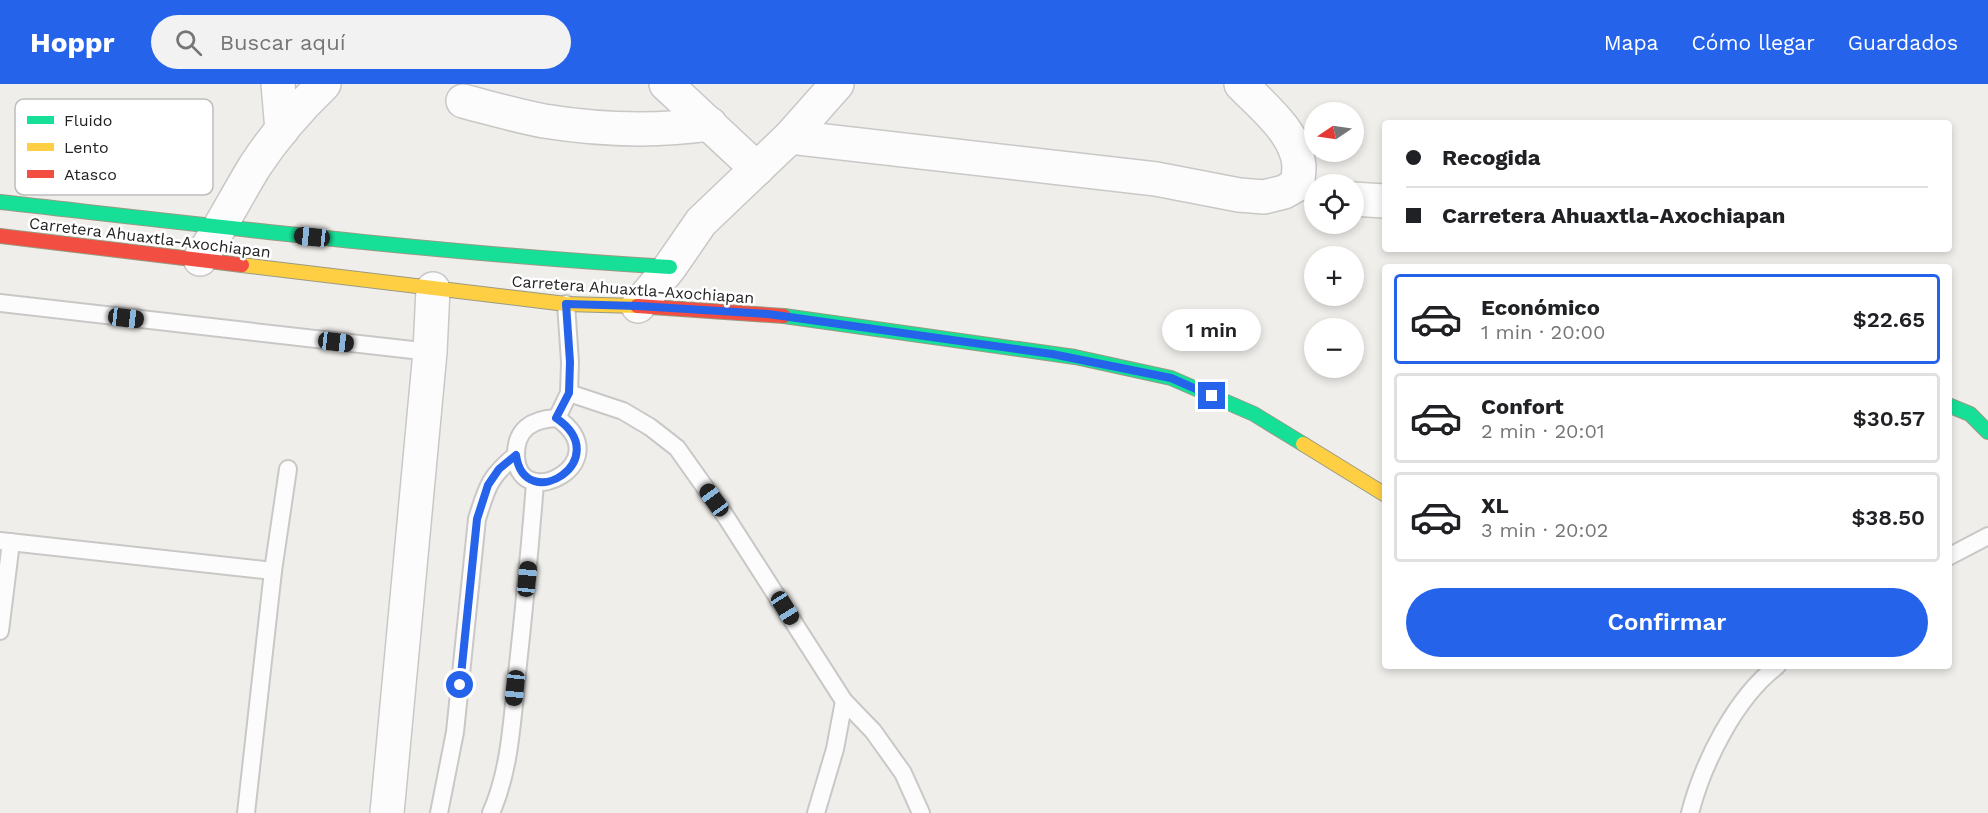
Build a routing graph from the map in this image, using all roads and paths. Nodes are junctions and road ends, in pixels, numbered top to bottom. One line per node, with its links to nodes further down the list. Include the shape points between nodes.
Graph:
1 (278, 84): 8 (street)
2 (324, 84): 8 (street)
3 (666, 84): 7 (street)
4 (837, 84): 9 (street)
5 (1241, 84): 11 (street, via 1293,143)
6 (463, 101): 7 (street, via 543,120 614,129 672,130)
7 (710, 124): 10 (street)
8 (282, 130): 16 (street, via 256,165)
9 (790, 137): 10 (street); 12 (street, via 1156,178 1239,195 1264,197)
10 (757, 169): 19 (street, via 701,222)
11 (1304, 180)
12 (1304, 187)
13 (1364, 200): 14 (street)
14 (1382, 201)
15 (0, 202): 16 (street)
16 (221, 227): 18 (street); 19 (street)
17 (0, 236): 18 (street, Carretera Ahuaxtla-Axochiapan)
18 (200, 259): 20 (street, Carretera Ahuaxtla-Axochiapan)
19 (670, 267): 23 (street)
20 (433, 289): 22 (street, Carretera Ahuaxtla-Axochiapan); 24 (street)
21 (0, 303): 24 (lane)
22 (566, 304): 23 (street, Carretera Ahuaxtla-Axochiapan); 25 (lane)
23 (638, 306): 32 (street, Carretera Ahuaxtla-Axochiapan, via 768,314 1075,357 1171,378 1254,414)
24 (430, 352): 41 (street)
25 (569, 393): 27 (lane); 39 (lane, via 623,411 677,448)
26 (1952, 407): 28 (street, via 1970,414)
27 (556, 418): 29 (lane, via 542,418 530,424 521,433); 31 (lane, via 568,426 576,439 578,456 560,477)
28 (1988, 432)
29 (516, 455): 31 (lane, via 524,476); 42 (lane, via 488,485 477,519 455,732)
30 (288, 469): 36 (lane)
31 (535, 483): 43 (lane, via 508,754)
32 (1382, 493)
33 (1988, 536): 35 (lane)
34 (5, 542): 36 (lane); 37 (lane)
35 (1952, 555)
36 (273, 571): 40 (lane)
37 (0, 631)
38 (1773, 669): 46 (lane, via 1726,724 1697,787)
39 (844, 701): 44 (lane); 45 (lane, via 873,731 903,773)
40 (246, 813)
41 (387, 813)
42 (439, 813)
43 (491, 813)
44 (816, 813)
45 (921, 813)
46 (1690, 813)

